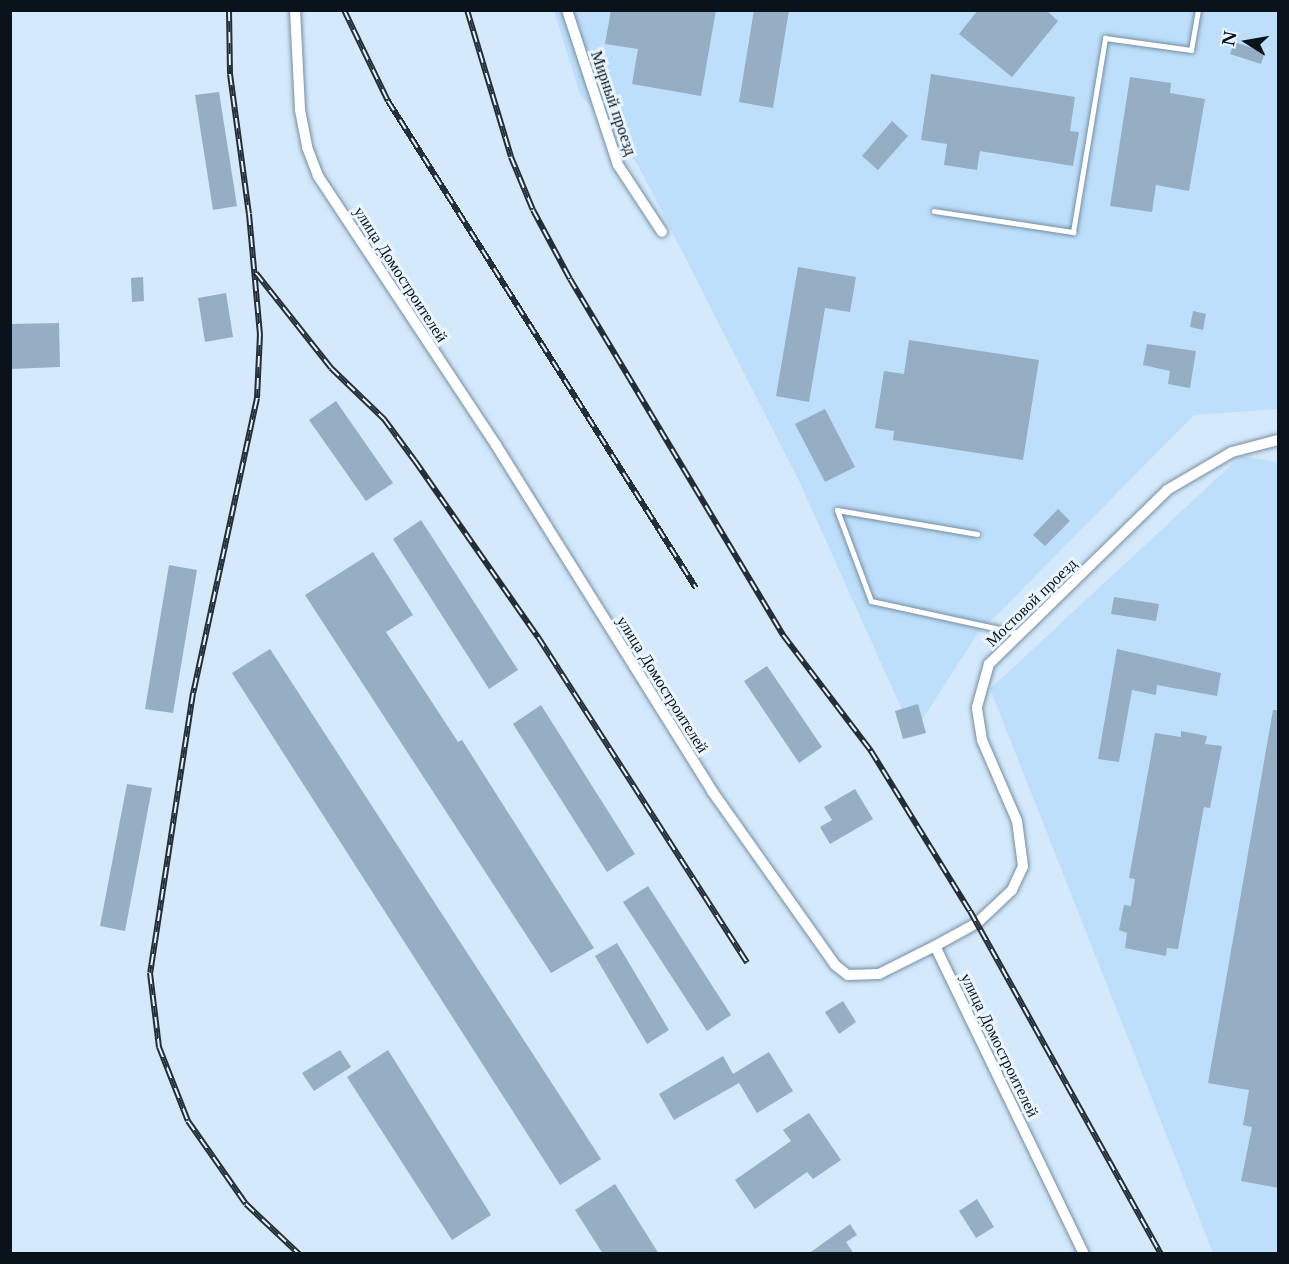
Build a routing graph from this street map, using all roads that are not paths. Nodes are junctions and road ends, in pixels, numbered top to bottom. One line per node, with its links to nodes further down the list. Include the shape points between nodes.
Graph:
1 (295, 10): 9 (street, улица Домостроителей, via 300,110 318,176 496,446 712,791 835,965 848,975 879,974)
2 (567, 10): 5 (street, Мирный проезд, via 618,165)
3 (1198, 10): 4 (lane, via 1191,50 1105,38 1073,232)
4 (934, 211)
5 (662, 232)
6 (1278, 440): 8 (street, Мостовой проезд, via 1232,452 1167,490)
7 (977, 534): 8 (lane, via 837,510 871,601)
8 (1020, 634): 9 (street, Мостовой проезд, via 989,664 977,707 982,740 1017,821 1023,867 1012,890 986,915)
9 (935, 946): 10 (street, улица Домостроителей)
10 (1084, 1254)

